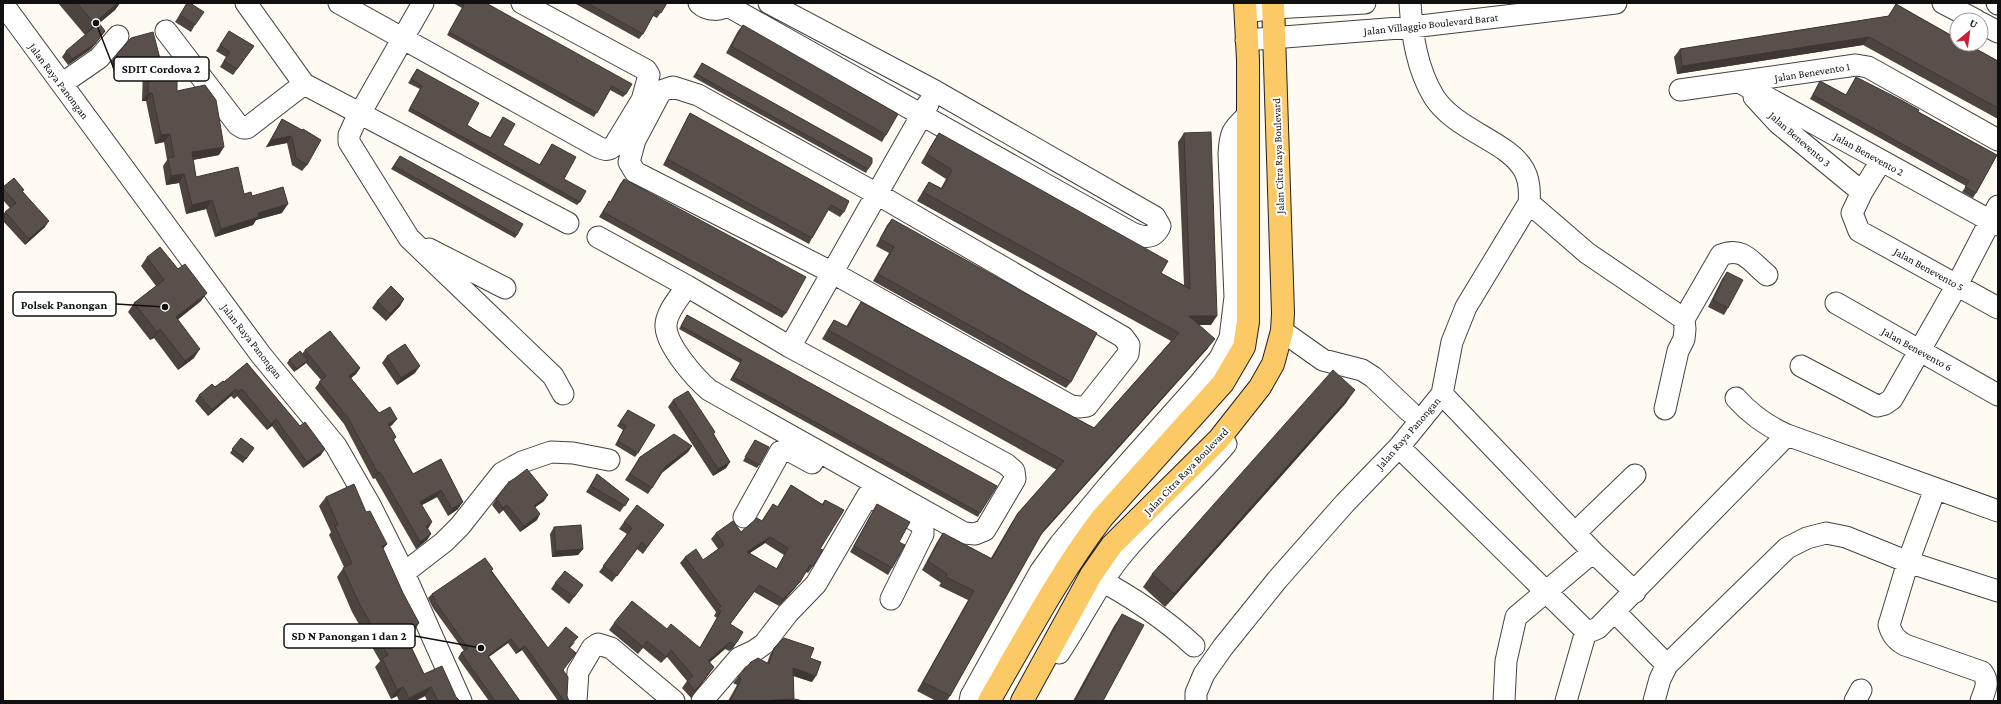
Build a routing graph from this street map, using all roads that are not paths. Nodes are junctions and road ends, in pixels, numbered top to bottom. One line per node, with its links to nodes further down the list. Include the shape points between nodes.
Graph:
1 (246, 3): 26 (street)
2 (339, 3): 21 (street)
3 (423, 3): 21 (street)
4 (522, 3): 21 (street, via 646,70 649,75 642,100 610,150 598,147)
5 (699, 3): 12 (street, via 703,7 716,10)
6 (770, 3): 28 (street)
7 (1365, 3): 13 (street)
8 (1410, 3): 16 (street)
9 (1616, 3): 16 (street, Jalan Villaggio Boulevard Barat)
10 (1943, 3): 15 (street)
11 (3, 4): 24 (street, Jalan Raya Panongan)
12 (729, 4): 30 (street)
13 (1274, 6): 14 (street); 22 (main road, Jalan Citra Raya Boulevard)
14 (1245, 8): 23 (main road)
15 (1960, 12)
16 (1412, 26): 22 (street, Jalan Villaggio Boulevard Barat); 35 (street, via 1419,63 1435,98 1458,122 1514,158 1524,170 1530,193)
17 (1989, 27): 19 (street)
18 (166, 31): 26 (street, via 238,125 243,128 247,128)
19 (1998, 32)
20 (118, 36): 24 (street, via 99,58)
21 (403, 39): 29 (street)
22 (1274, 39): 23 (street, Jalan Villaggio Boulevard Barat); 48 (main road, Jalan Citra Raya Boulevard)
23 (1246, 40): 78 (main road, via 1247,116 1239,210 1242,297 1248,322 1244,347 1226,362 1223,383 1167,433 1104,504 1085,541 1048,578)
24 (63, 83): 69 (street, Jalan Raya Panongan, via 125,172 261,355 336,446 370,505)
25 (1741, 83): 27 (street, Jalan Benevento 1); 31 (street, Jalan Benevento 1, via 1856,65 1868,68); 32 (street, Jalan Benevento 2); 33 (street, Jalan Benevento 3, via 1778,123)
26 (304, 84): 29 (street)
27 (1680, 90)
28 (935, 91): 30 (street); 30 (street, via 1155,217 1160,226 1157,232 1141,237 1132,233)
29 (360, 114): 37 (street); 39 (street, via 349,135 349,142)
30 (922, 115): 34 (street)
31 (1998, 140)
32 (1880, 161): 33 (street); 36 (street, Jalan Benevento 2)
33 (1862, 192): 42 (street, Jalan Benevento 5, via 1852,213 1859,231)
34 (877, 194): 40 (street); 40 (street, via 684,89 673,86 661,91 655,100 635,140 629,162 635,172); 40 (street, via 1123,337 1129,345 1128,354 1087,406 1071,406)
35 (1529, 203): 47 (street, via 1587,253); 53 (street, Jalan Raya Panongan, via 1466,306 1452,342)
36 (1995, 217): 42 (street)
37 (568, 223)
38 (598, 237): 43 (street)
39 (409, 238): 44 (street); 52 (street, via 553,376)
40 (833, 273): 49 (street)
41 (1767, 275): 47 (street, via 1740,252 1731,251 1721,255)
42 (1957, 285): 46 (street, Jalan Benevento 5); 50 (street)
43 (687, 286): 49 (street); 49 (street, via 668,316 666,327 669,338 694,377 709,390 964,533 975,534 985,530 1015,479 1014,471 1006,464)
44 (505, 288)
45 (1836, 303): 50 (street, Jalan Benevento 6)
46 (1998, 308)
47 (1684, 318): 56 (street, via 1684,339 1678,351)
48 (1280, 338): 57 (street, via 1323,360 1362,370); 70 (main road, Jalan Citra Raya Boulevard, via 1273,364 1260,387 1199,467 1112,545)
49 (790, 346)
50 (1921, 351): 51 (street, via 1892,399 1877,406); 54 (street, Jalan Benevento 6)
51 (1801, 366)
52 (563, 394)
53 (1442, 394): 59 (street, Jalan Raya Panongan); 66 (street)
54 (1998, 395)
55 (1736, 398): 58 (street, via 1766,425)
56 (1665, 409)
57 (1410, 412)
58 (1787, 435): 62 (street); 73 (street)
59 (1399, 447): 72 (street); 88 (street, Jalan Raya Panongan, via 1329,521 1227,642 1204,674 1196,693)
60 (609, 460): 69 (street, via 573,452 551,452 502,472 460,526)
61 (1635, 476): 66 (street)
62 (1935, 489): 64 (street); 68 (street)
63 (868, 495): 65 (street, via 798,455 783,450); 74 (street, via 918,522 923,529 923,534); 83 (street, via 816,584 788,613 764,644 740,658)
64 (1998, 510)
65 (744, 517)
66 (1575, 533): 67 (street)
67 (1593, 552): 72 (street); 73 (street)
68 (1908, 562): 71 (street); 79 (street, via 1846,537 1826,533 1807,538 1787,548 1769,564); 92 (street, via 1891,616 1889,625 1892,633 1905,645 1982,672 1987,680)
69 (404, 573): 80 (street, Jalan Raya Panongan)
70 (1097, 578): 77 (street, via 1142,604); 86 (main road, Jalan Citra Raya Boulevard); 87 (street)
71 (1998, 591)
72 (1547, 592): 76 (street); 89 (street, via 1516,617 1506,661)
73 (1635, 592): 75 (street)
74 (891, 599)
75 (1615, 612): 76 (street, via 1598,628); 79 (street)
76 (1586, 631): 90 (street)
77 (1194, 646)
78 (1002, 660): 84 (street, via 971,696); 85 (main road)
79 (1667, 665): 91 (street)
80 (461, 701)
81 (576, 701): 82 (street, via 578,672 592,648 598,644 611,648)
82 (674, 701)
83 (702, 701)
84 (970, 701)
85 (988, 701)
86 (1022, 701)
87 (1028, 701)
88 (1196, 701)
89 (1504, 701)
90 (1566, 701)
91 (1654, 701)
92 (1981, 701)

